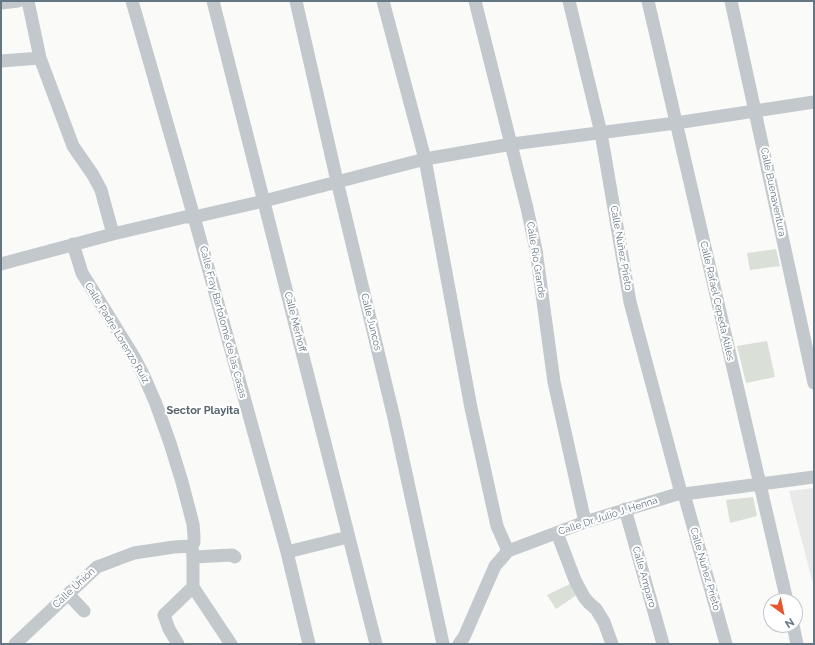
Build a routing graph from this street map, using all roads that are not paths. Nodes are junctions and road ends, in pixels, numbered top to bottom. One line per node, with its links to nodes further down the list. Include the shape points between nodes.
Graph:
1 (18, 1): 11 (street)
2 (28, 1): 12 (street)
3 (132, 1): 22 (street, Calle Fray Bartolomé de las Casas)
4 (213, 1): 21 (street, Calle Merhoff)
5 (296, 1): 20 (street, Calle Juncos)
6 (383, 1): 19 (street)
7 (475, 1): 18 (street, Calle Río Grande)
8 (569, 1): 17 (street, Calle Núñez Prieto)
9 (648, 1): 16 (street, Calle Rafael Cepeda Atiles)
10 (731, 1): 15 (street, Calle Buenaventura)
11 (1, 3)
12 (40, 58): 13 (street); 23 (street, via 73,146 101,190)
13 (1, 61)
14 (814, 102): 15 (street)
15 (756, 111): 16 (street); 26 (street, Calle Buenaventura)
16 (676, 123): 17 (street); 28 (street, Calle Rafael Cepeda Atiles)
17 (601, 133): 18 (street); 29 (street, Calle Núñez Prieto, via 630,302)
18 (512, 144): 19 (street); 31 (street, Calle Río Grande, via 536,250 554,382)
19 (425, 159): 20 (street); 35 (street, via 471,408 497,526)
20 (337, 181): 21 (street); 48 (street, Calle Juncos, via 394,418)
21 (264, 201): 22 (street); 33 (street, Calle Merhoff)
22 (194, 217): 23 (street, via 184,217); 36 (street, Calle Fray Bartolomé de las Casas)
23 (114, 234): 24 (street)
24 (73, 244): 25 (street); 34 (street, Calle Padre Lorenzo Ruiz, via 82,273 144,376 156,404 193,524)
25 (1, 264)
26 (814, 383)
27 (814, 477): 28 (street, Calle Dr. Julio J. Henna)
28 (760, 484): 29 (street, Calle Dr. Julio J. Henna); 39 (street, Calle Rafael Cepeda Atiles)
29 (683, 494): 30 (street, Calle Dr. Julio J. Henna); 52 (street, Calle Núñez Prieto)
30 (625, 509): 31 (street, Calle Dr. Julio J. Henna); 51 (street, Calle Amparo)
31 (585, 522): 32 (street, Calle Dr. Julio J. Henna)
32 (556, 533): 35 (street, Calle Dr. Julio J. Henna); 50 (street, via 575,580 588,603 596,609 604,622)
33 (348, 537): 36 (street); 47 (street, Calle Merhoff)
34 (192, 551): 37 (street, Calle Unión); 38 (street, Calle Padre Lorenzo Ruiz); 40 (street, Calle Unión, via 174,547 134,553 97,567)
35 (508, 551): 49 (street, Calle Dr. Julio J. Henna, via 495,566 464,638)
36 (287, 552): 46 (street, Calle Fray Bartolomé de las Casas)
37 (235, 557)
38 (193, 587): 44 (street, via 164,615); 45 (street)
39 (785, 593)
40 (68, 594): 41 (street); 43 (street, Calle Unión)
41 (84, 611)
42 (794, 633): 53 (street)
43 (15, 644)
44 (178, 644)
45 (231, 644)
46 (309, 644)
47 (376, 644)
48 (443, 644)
49 (459, 644)
50 (612, 644)
51 (663, 644)
52 (726, 644)
53 (797, 644)

